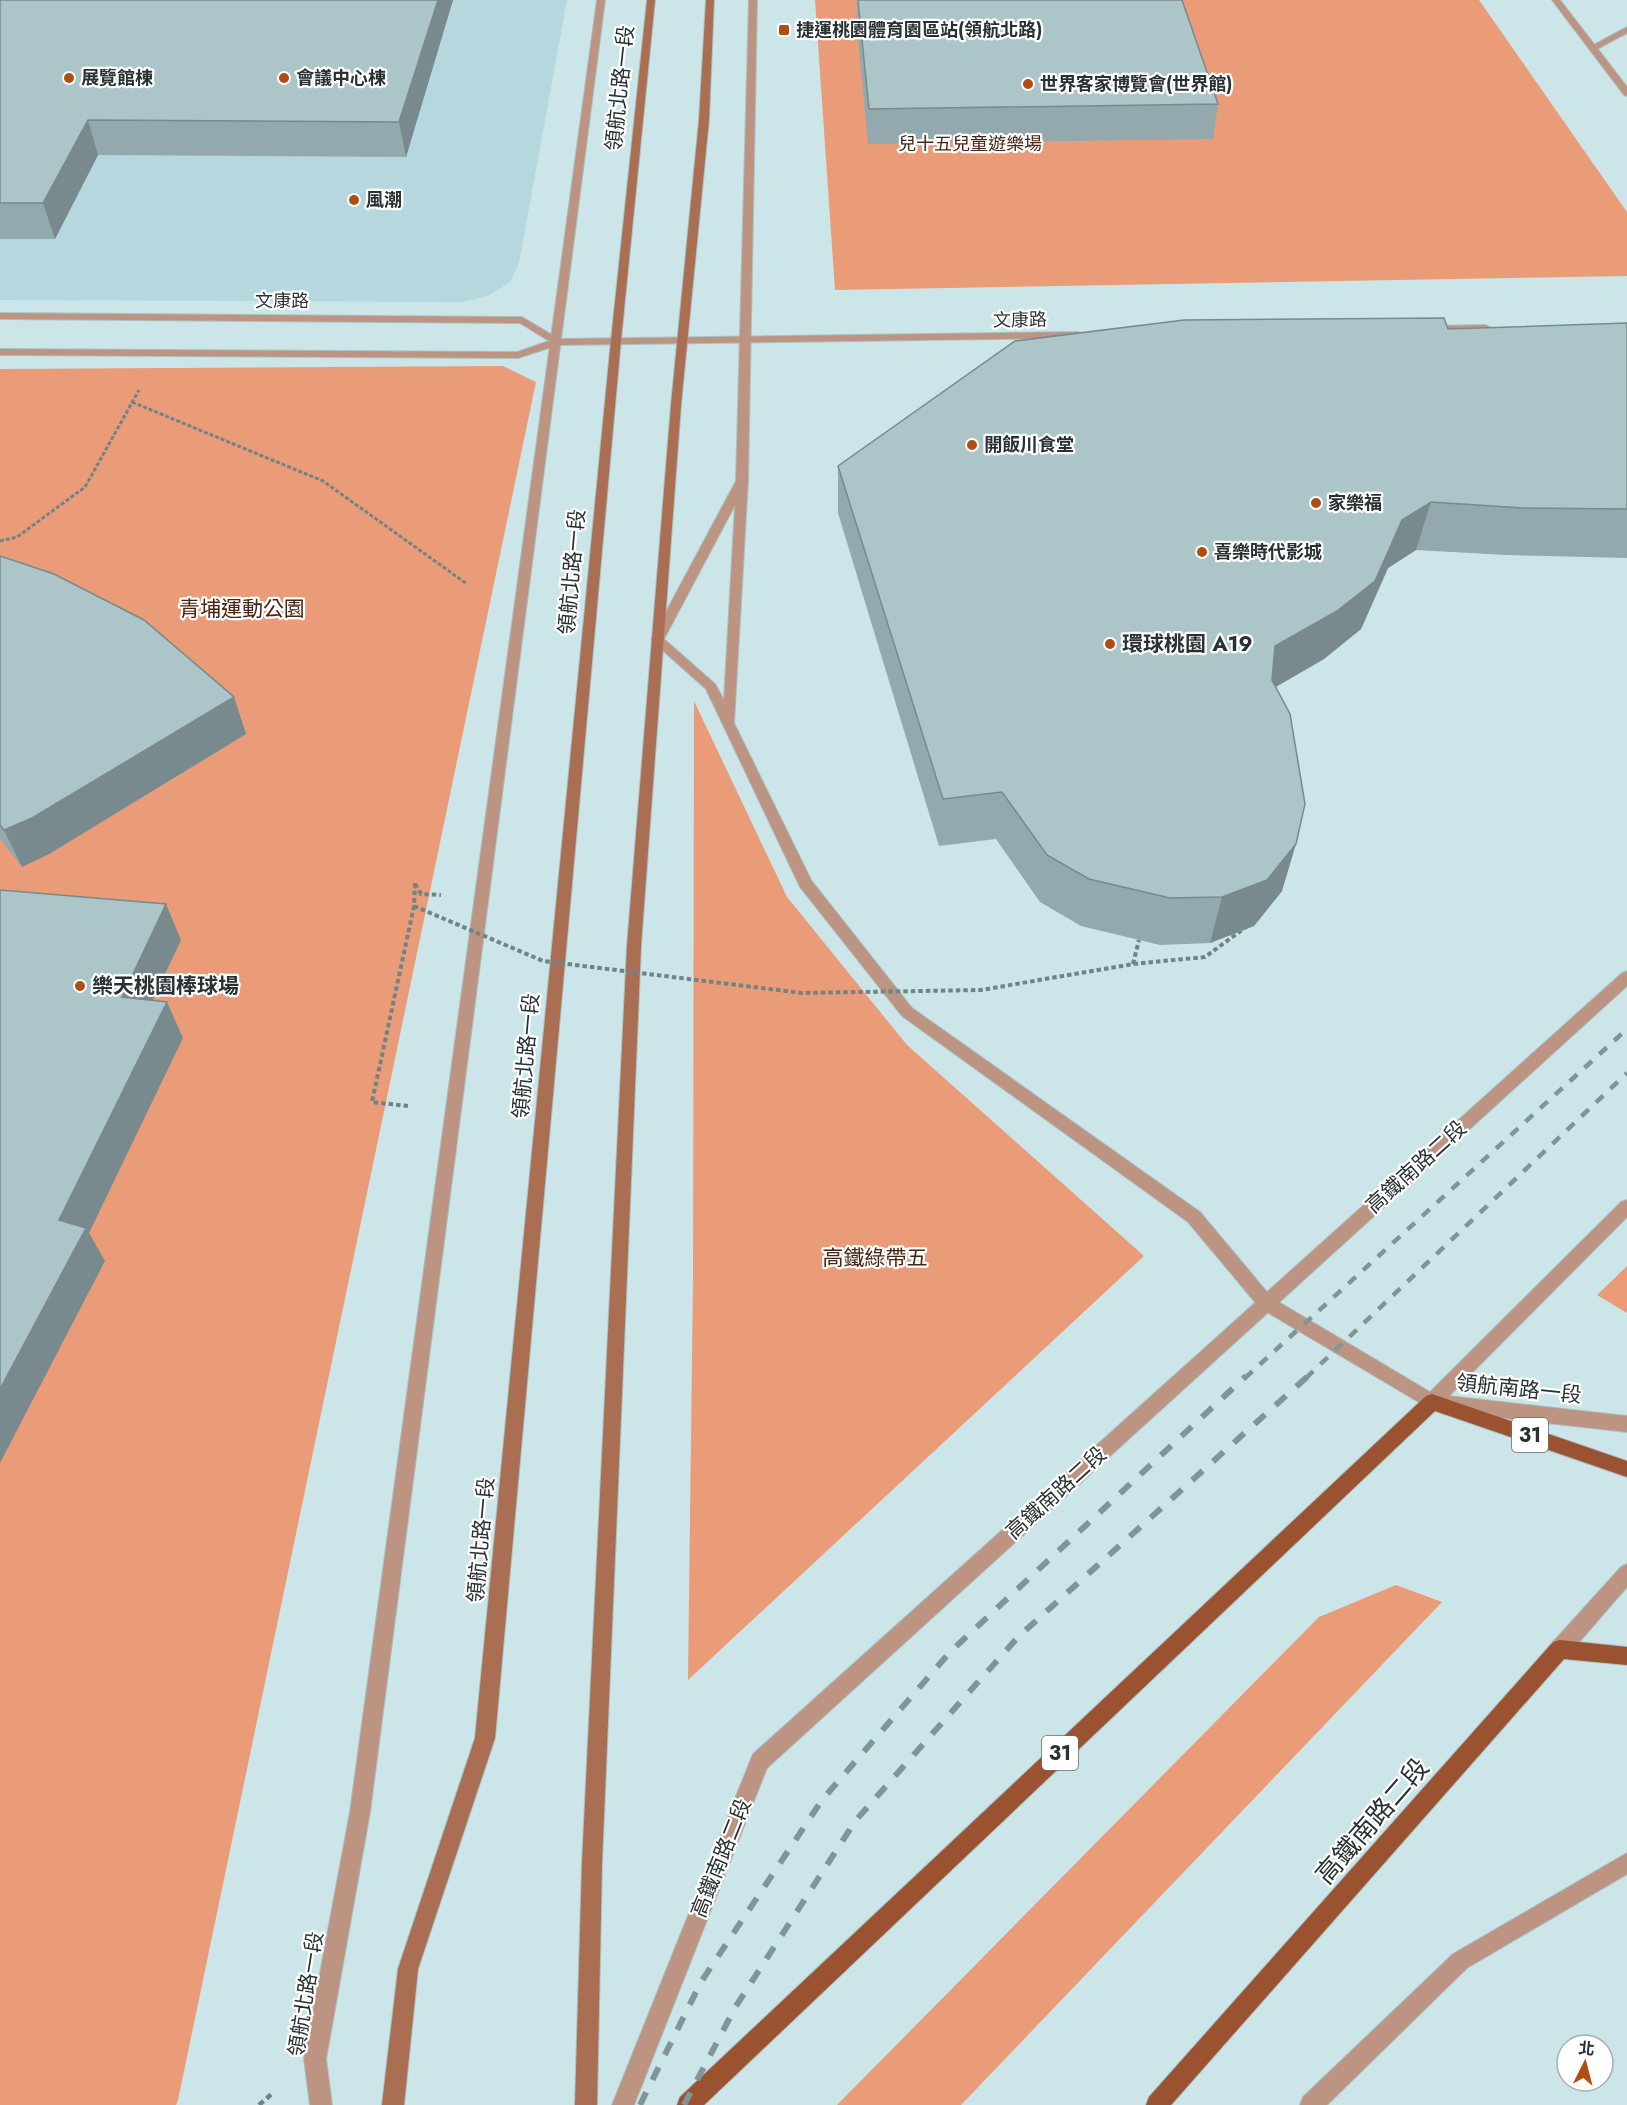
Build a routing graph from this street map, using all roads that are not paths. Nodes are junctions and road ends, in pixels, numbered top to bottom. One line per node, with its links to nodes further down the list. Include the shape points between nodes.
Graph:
1 (601, 0): 16 (street, 領航北路一段)
2 (651, 0): 13 (main road, 領航北路一段)
3 (710, 0): 14 (main road, via 704,120)
4 (753, 0): 15 (street)
5 (1556, 0): 7 (street)
6 (1627, 30): 7 (street)
7 (1594, 47): 8 (street)
8 (1627, 93)
9 (0, 316): 16 (street, 文康路, via 522,320)
10 (1497, 328): 11 (street)
11 (1414, 329)
12 (1095, 335): 15 (street, 文康路)
13 (616, 340): 14 (street, 文康路); 16 (street, 文康路); 32 (main road, 領航北路一段, via 485,1738 408,1969)
14 (683, 340): 15 (street, 文康路); 19 (main road)
15 (745, 341): 18 (street)
16 (557, 342): 17 (street, 文康路, via 518,355); 31 (street, 領航北路一段, via 360,1812 315,2059)
17 (0, 352)
18 (742, 480): 19 (street); 20 (street)
19 (657, 640): 20 (street, via 711,687); 33 (main road, via 633,957 595,1808)
20 (729, 721): 23 (street, via 805,883 907,1012 1194,1217)
21 (1627, 977): 23 (street, 高鐵南路二段)
22 (1627, 1207): 24 (street)
23 (1266, 1304): 24 (street); 34 (street, 高鐵南路二段, via 760,1761)
24 (1432, 1402): 25 (street, 領航南路一段 / 31); 26 (main road, 領航南路一段 / 31); 35 (main road, 31)
25 (1627, 1424)
26 (1627, 1468)
27 (1627, 1573): 28 (street, 高鐵南路二段)
28 (1560, 1649): 29 (main road); 36 (main road, 高鐵南路二段)
29 (1627, 1656)
30 (1627, 1863): 37 (street, via 1460,1961)
31 (321, 2105)
32 (393, 2105)
33 (586, 2105)
34 (623, 2105)
35 (688, 2105)
36 (1157, 2105)
37 (1311, 2105)

